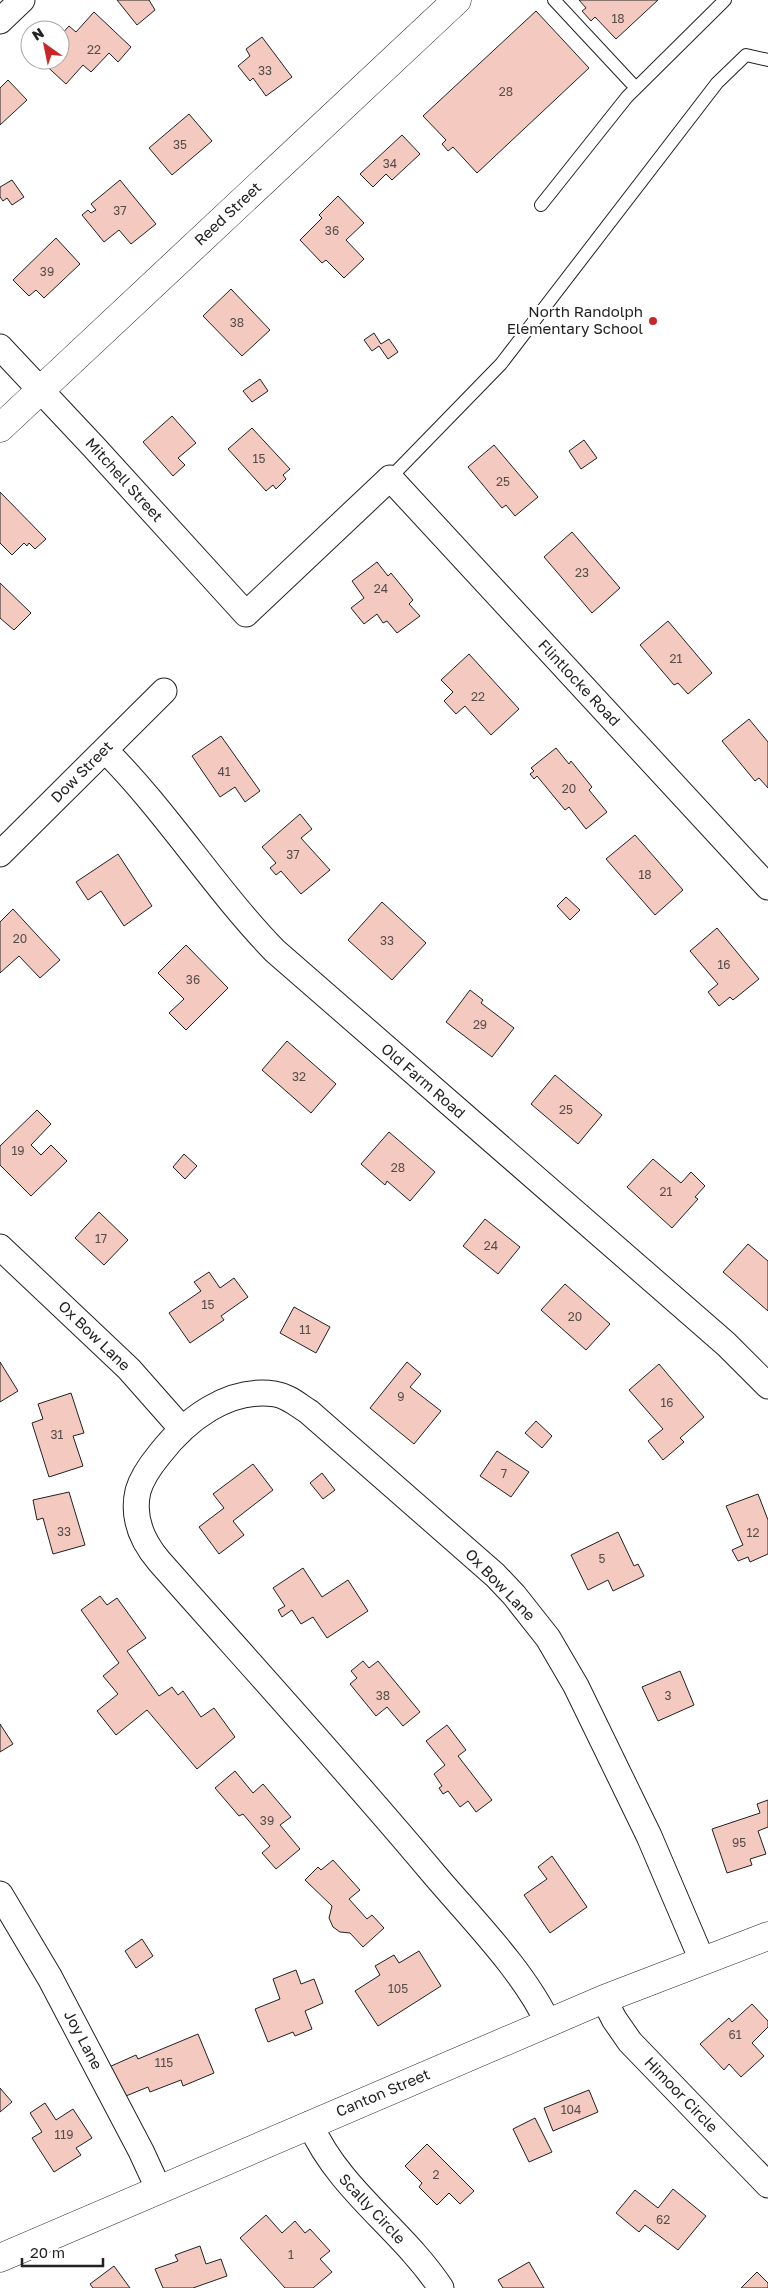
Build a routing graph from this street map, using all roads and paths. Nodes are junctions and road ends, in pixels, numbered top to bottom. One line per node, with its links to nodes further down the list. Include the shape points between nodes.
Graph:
1 (22, 0): 5 (street)
2 (456, 0): 10 (street, Reed Street)
3 (554, 0): 7 (lane)
4 (725, 0): 7 (lane)
5 (0, 21)
6 (768, 60): 12 (lane, via 746,55 718,83 501,364)
7 (636, 88): 8 (lane)
8 (542, 205)
9 (0, 347): 10 (street, Mitchell Street)
10 (40, 390): 11 (street, Reed Street); 12 (street, Mitchell Street, via 246,614)
11 (0, 428)
12 (390, 478): 16 (street, Flintlocke Road)
13 (164, 691): 14 (street, Dow Street)
14 (104, 750): 15 (street, Dow Street); 18 (street, Old Farm Road, via 127,773 275,951 726,1344)
15 (0, 854)
16 (768, 887)
17 (0, 1247): 19 (street, Ox Bow Lane, via 129,1369)
18 (768, 1386)
19 (182, 1429): 22 (street, Ox Bow Lane, via 225,1401 266,1394 288,1398 309,1412 495,1575 548,1638 576,1686 650,1836); 24 (street, Ox Bow Lane, via 148,1468 138,1491 139,1528 150,1550 445,1887 520,1977)
20 (0, 1894): 27 (street, Joy Lane, via 50,1978)
21 (768, 1936): 22 (street, Canton Street)
22 (702, 1960): 23 (street, Canton Street)
23 (604, 1999): 24 (street, Canton Street); 26 (street, Himoor Circle, via 630,2042)
24 (548, 2023): 25 (street, Canton Street)
25 (310, 2124): 27 (street, Canton Street); 29 (street, Scally Circle, via 320,2146 337,2170)
26 (768, 2185)
27 (159, 2190): 28 (street, Canton Street)
28 (0, 2258)
29 (441, 2288)

